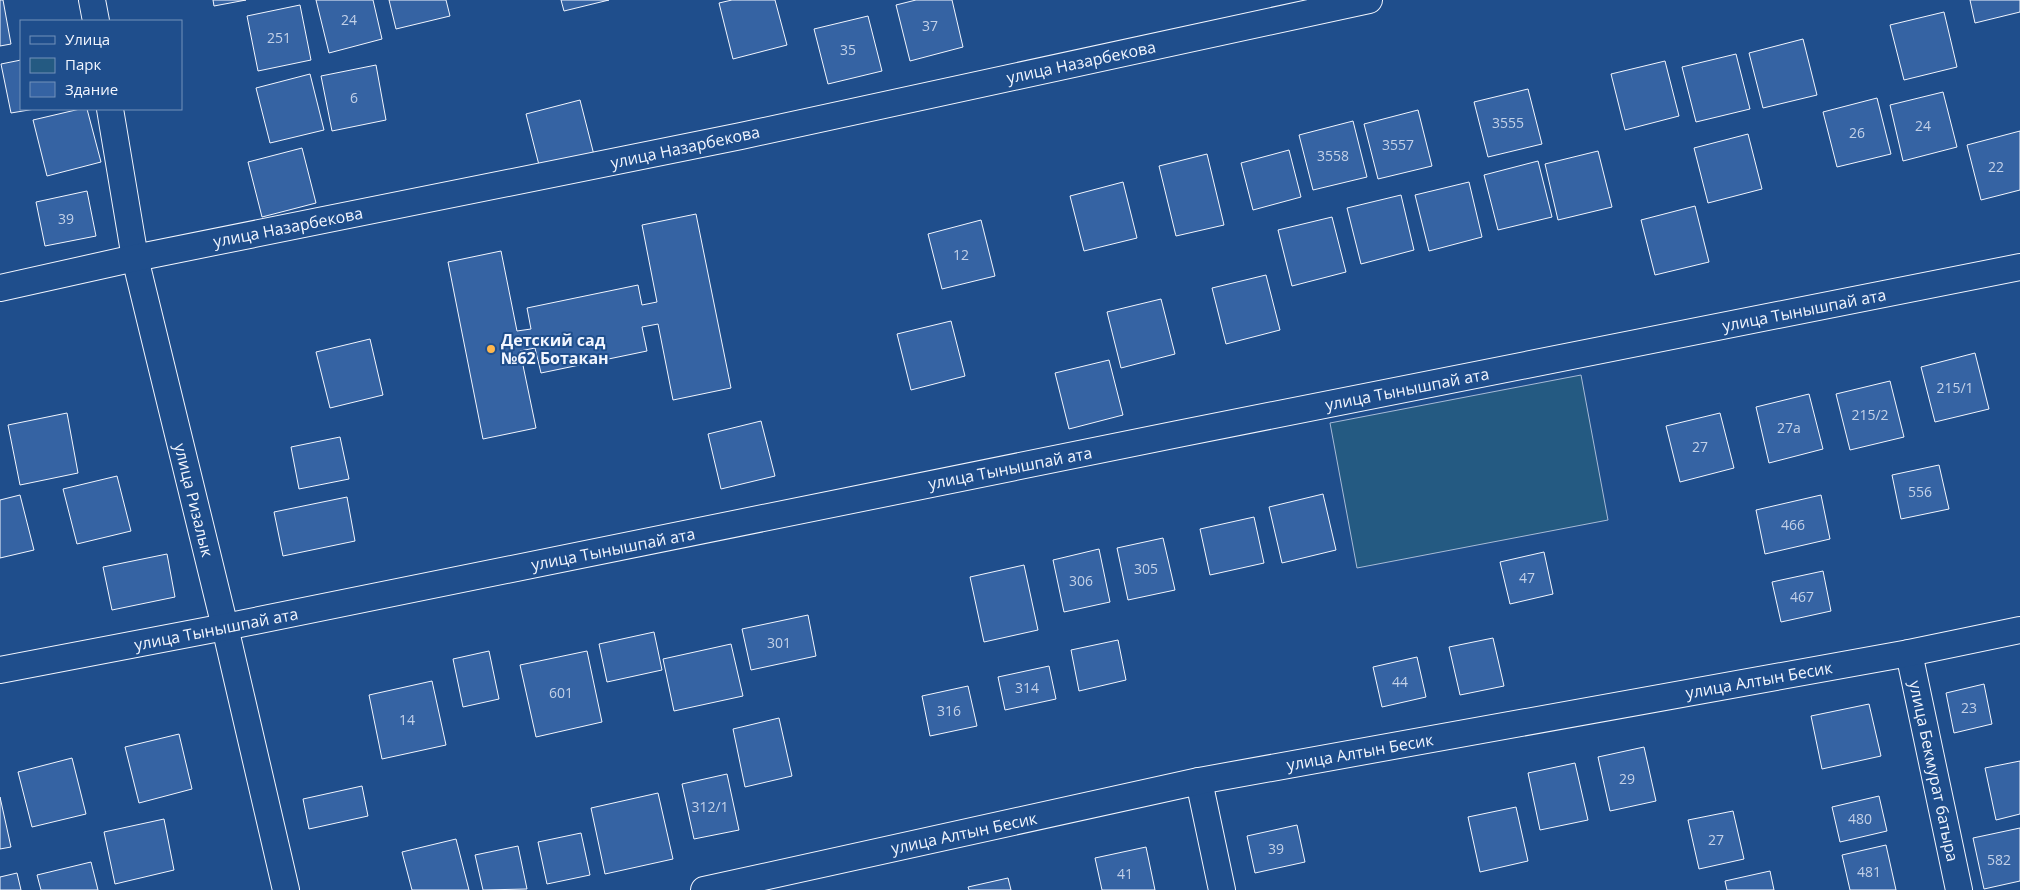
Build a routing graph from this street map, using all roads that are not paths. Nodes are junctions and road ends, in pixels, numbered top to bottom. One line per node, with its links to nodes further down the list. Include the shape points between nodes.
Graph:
1 (92, 0): 3 (street)
2 (1369, 0): 5 (street, улица Назарбекова, via 741,136)
3 (96, 20)
4 (110, 110): 5 (street, улица Ризалык)
5 (135, 258): 7 (street, улица Назарбекова); 8 (street, улица Ризалык)
6 (2020, 267): 8 (street, улица Тынышпай ата)
7 (0, 288)
8 (225, 627): 11 (street, улица Тынышпай ата); 13 (street, улица Ризалык)
9 (2020, 630): 10 (street, улица Алтын Бесик)
10 (1909, 653): 12 (street, улица Алтын Бесик); 16 (street, улица Бекмурат батыра)
11 (0, 670)
12 (1199, 781): 14 (street, улица Алтын Бесик); 15 (street)
13 (286, 890)
14 (704, 890)
15 (1222, 890)
16 (1959, 890)

